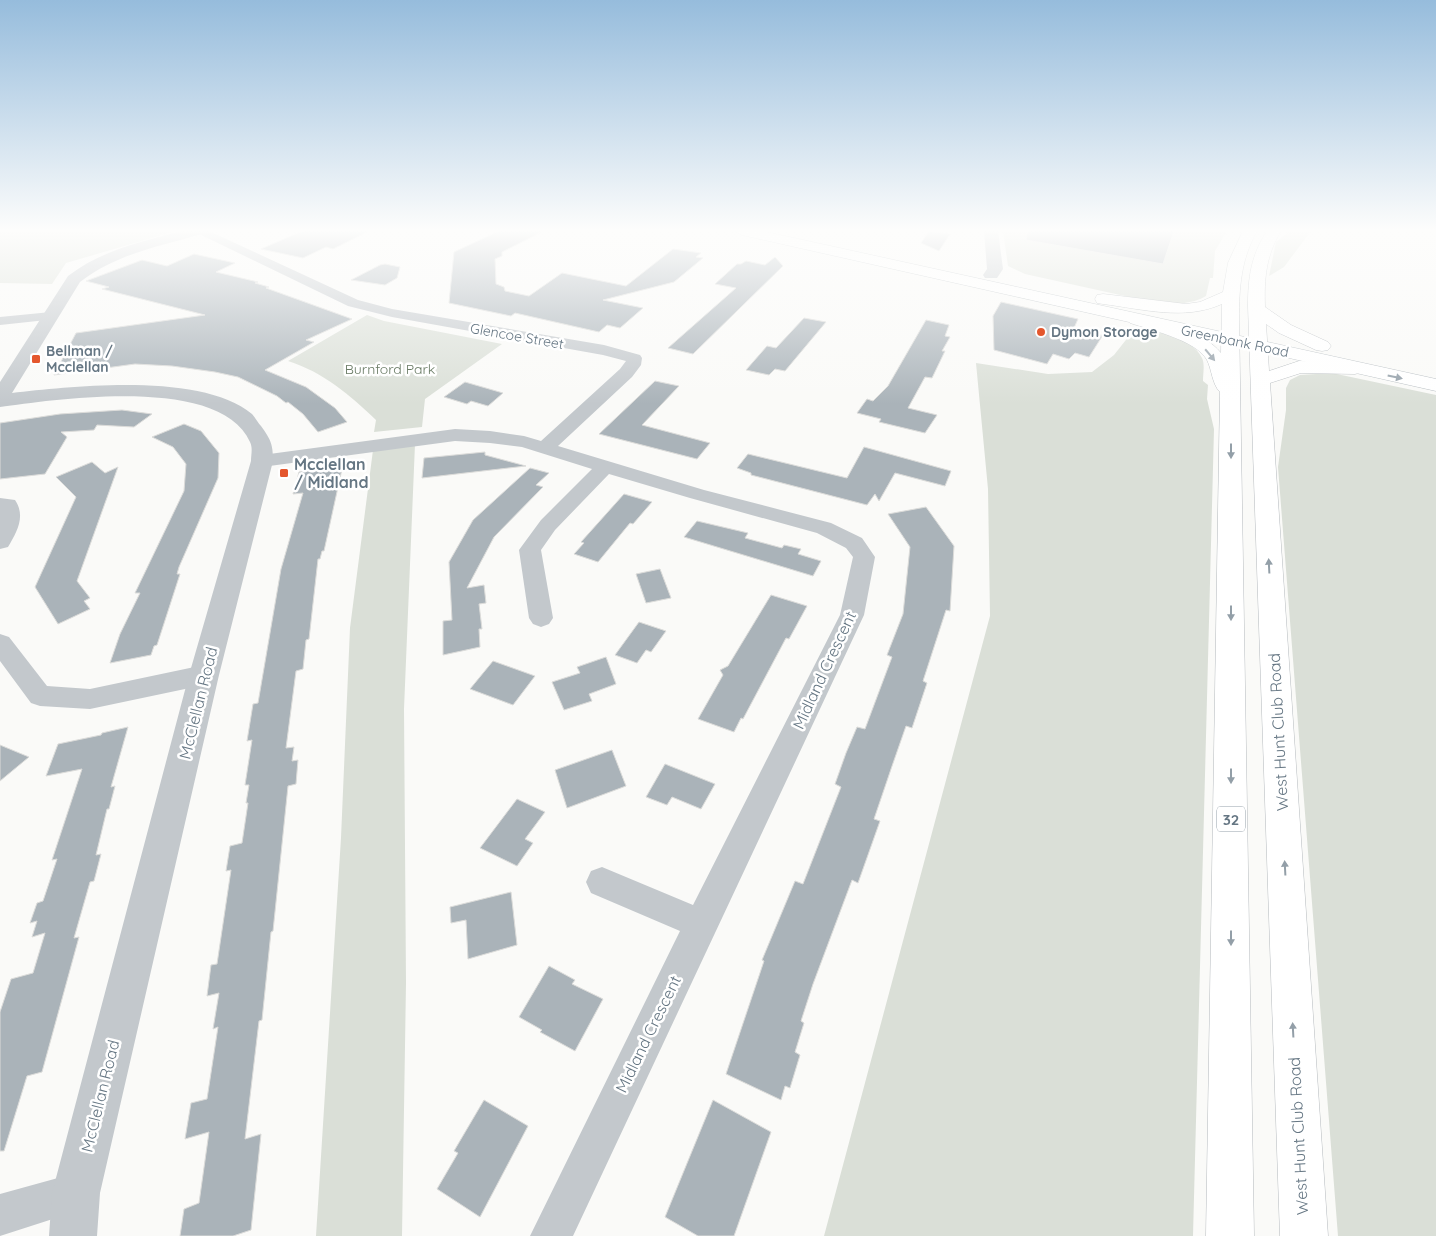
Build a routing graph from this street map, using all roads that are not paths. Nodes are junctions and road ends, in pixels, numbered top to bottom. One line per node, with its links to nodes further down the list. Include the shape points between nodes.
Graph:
1 (68, 289): 10 (street)
2 (322, 289): 22 (street, Glencoe Street, via 392,314 604,350 634,358 626,373)
3 (1012, 289): 11 (main road, Greenbank Road)
4 (1055, 289): 8 (main road, Greenbank Road)
5 (1231, 289): 7 (main road, 32)
6 (1257, 289): 9 (main road, West Hunt Club Road)
7 (1230, 295): 8 (main road, via 1204,306 1186,309); 13 (main road, 32)
8 (1103, 299): 13 (main road, Greenbank Road)
9 (1257, 309): 14 (main road, West Hunt Club Road); 15 (main road, via 1285,329)
10 (51, 316): 12 (street); 20 (street)
11 (1136, 319): 13 (main road, Greenbank Road); 21 (main road, one-way to 21, via 1199,343 1214,357)
12 (0, 321)
13 (1230, 333): 14 (main road, Greenbank Road); 21 (main road, 32)
14 (1258, 339): 15 (main road, Greenbank Road); 16 (main road, Greenbank Road); 18 (main road, West Hunt Club Road)
15 (1322, 346): 17 (main road, Greenbank Road)
16 (1355, 368): 18 (main road, via 1299,367); 19 (main road, Greenbank Road, one-way to 19)
17 (1436, 371)
18 (1260, 380): 36 (main road, West Hunt Club Road, one-way to 18)
19 (1436, 385)
20 (0, 399): 23 (street, McClellan Road, via 94,391 162,391 192,395 237,413 252,427 261,443)
21 (1231, 402): 35 (main road, 32, one-way to 35)
22 (544, 448): 23 (street, Midland Crescent, via 490,437 454,435); 24 (street, Midland Crescent)
23 (262, 461): 29 (street, McClellan Road)
24 (606, 467): 27 (street, via 548,525 530,550); 31 (street, Midland Crescent, via 824,528 854,542 864,557 852,615)
25 (0, 504): 26 (street, via 8,504 10,524)
26 (0, 542)
27 (541, 618)
28 (0, 644): 29 (street, via 40,696 90,699)
29 (204, 675): 32 (street, McClellan Road)
30 (602, 882): 31 (street)
31 (700, 924): 34 (street, Midland Crescent)
32 (74, 1214): 33 (street)
33 (0, 1215)
34 (551, 1236)
35 (1230, 1236)
36 (1304, 1236)

